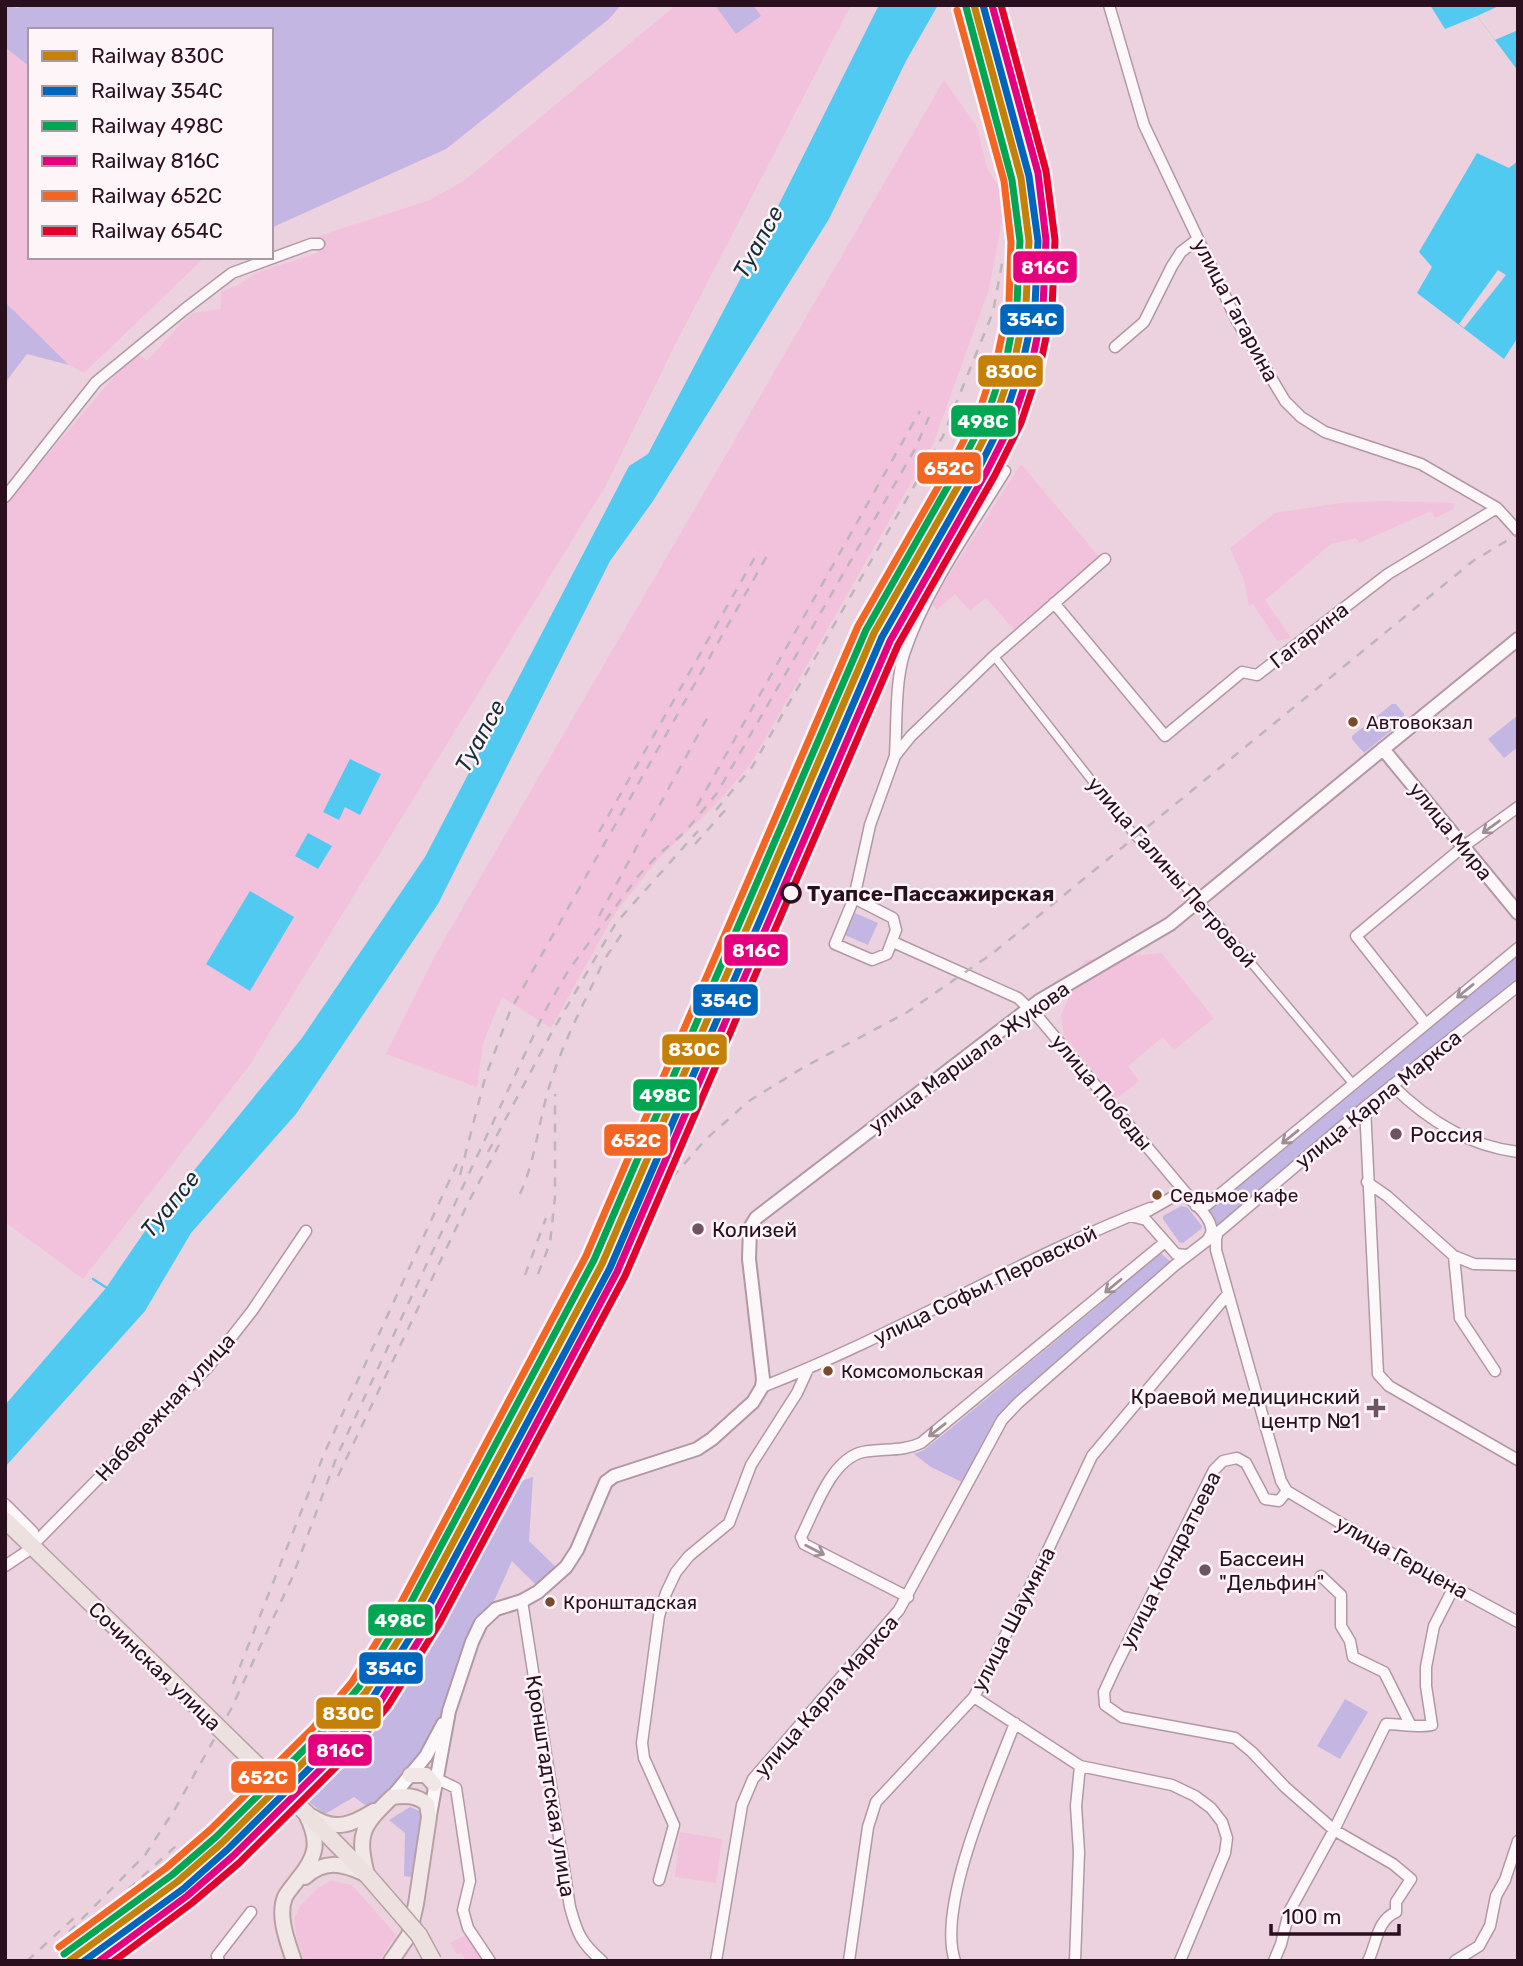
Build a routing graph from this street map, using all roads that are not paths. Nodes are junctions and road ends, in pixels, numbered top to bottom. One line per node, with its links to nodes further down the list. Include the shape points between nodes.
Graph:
1 (1109, 5): 2 (street, улица Гагарина, via 1144,125)
2 (1198, 239): 6 (street, via 1172,265 1144,322); 9 (street, улица Гагарина, via 1237,321 1285,401 1301,417 1325,432 1420,464)
3 (319, 244): 4 (street)
4 (273, 258)
5 (270, 259): 8 (street, via 232,273 96,382)
6 (1115, 347)
7 (1005, 471): 16 (street, via 934,586 904,654)
8 (5, 497)
9 (1497, 508): 10 (street, улица Гагарина); 12 (street, Гагарина, via 1388,574 1257,675 1242,672 1165,736)
10 (1518, 531)
11 (1105, 559): 12 (street)
12 (1054, 603): 14 (street)
13 (1518, 639): 15 (main road, улица Маршала Жукова)
14 (994, 656): 16 (street); 20 (street, улица Галины Петровой, via 1136,836)
15 (1383, 749): 18 (main road, улица Мира); 20 (main road, улица Маршала Жукова)
16 (895, 755): 19 (street, via 870,824)
17 (1518, 807): 18 (street, one-way to 18)
18 (1464, 846): 21 (main road, улица Мира); 26 (street, via 1356,936)
19 (854, 898): 22 (street, via 893,918); 22 (street, via 835,944 872,960 887,954)
20 (1199, 901): 25 (main road, улица Маршала Жукова, via 1170,924); 27 (street, улица Галины Петровой)
21 (1518, 913)
22 (892, 942): 25 (street, улица Победы, via 1000,989)
23 (1518, 948): 26 (street, улица Карла Маркса, one-way to 26)
24 (1518, 986): 28 (street, улица Карла Маркса)
25 (1029, 1008): 32 (street, улица Победы); 48 (main road, улица Маршала Жукова, via 755,1218 749,1250)
26 (1425, 1023): 27 (street, улица Карла Маркса)
27 (1354, 1085): 33 (street, улица Карла Маркса, one-way to 33, via 1207,1205)
28 (1392, 1085): 29 (street, улица Карла Маркса); 30 (street, via 1454,1132)
29 (1364, 1107): 31 (street); 38 (street, улица Карла Маркса)
30 (1518, 1152)
31 (1367, 1182): 42 (street); 49 (street, via 1378,1374 1389,1386)
32 (1179, 1189): 33 (street); 34 (street, улица Софьи Перовской)
33 (1193, 1202): 38 (street)
34 (1150, 1208): 35 (street, улица Софьи Перовской); 36 (street, via 1146,1215)
35 (1131, 1216): 36 (street); 46 (street, улица Софьи Перовской)
36 (1150, 1224): 39 (street)
37 (306, 1231): 53 (street, Набережная улица, via 208,1367)
38 (1212, 1238): 41 (street, улица Карла Маркса); 45 (street)
39 (1165, 1242): 40 (street); 57 (street, улица Карла Маркса, one-way to 57, via 921,1443 859,1453 834,1473 802,1541)
40 (1176, 1254): 41 (street); 44 (street)
41 (1187, 1255): 44 (street, улица Карла Маркса)
42 (1454, 1256): 43 (street, via 1474,1264); 47 (street, via 1460,1318)
43 (1518, 1265)
44 (1174, 1266): 57 (street, улица Карла Маркса, via 1002,1420)
45 (1228, 1294): 50 (street); 60 (street, улица Шаумяна, via 1092,1456)
46 (808, 1369): 48 (street, улица Софьи Перовской); 73 (street, via 751,1465 729,1523 676,1572 659,1616 642,1743 644,1758 674,1825)
47 (1495, 1371)
48 (762, 1387): 58 (main road, via 753,1402 697,1449 606,1482 566,1567)
49 (1518, 1460)
50 (1287, 1491): 56 (street, улица Герцена); 70 (street, улица Кондратьева, via 1279,1501 1265,1499 1246,1463 1237,1458 1223,1461 1214,1470 1104,1692 1106,1706 1122,1717 1235,1738)
51 (5, 1504): 53 (street)
52 (5, 1520): 53 (highway, Сочинская улица)
53 (32, 1541): 54 (street, Набережная улица); 68 (highway, Сочинская улица, bridge)
54 (5, 1566)
55 (1321, 1576): 63 (street, via 1341,1595 1340,1626 1353,1657 1384,1672)
56 (1454, 1587): 59 (street, улица Герцена); 63 (street, via 1434,1626 1426,1667 1432,1725)
57 (908, 1597): 82 (street, улица Карла Маркса, via 753,1779 742,1805)
58 (522, 1601): 61 (main road, via 496,1609 481,1623); 81 (street, Кронштадтская улица, via 570,1907 577,1934)
59 (1518, 1622)
60 (974, 1697): 62 (street); 83 (street, улица Шаумяна, via 876,1802 868,1827)
61 (449, 1712): 65 (main road, via 426,1756); 66 (main road)
62 (1015, 1723): 64 (street); 84 (street, via 965,1858 954,1903)
63 (1410, 1724): 70 (street, via 1386,1724)
64 (1080, 1766): 85 (street); 86 (street, via 1172,1785 1195,1796 1222,1822 1225,1853)
65 (410, 1775): 66 (main road, via 426,1775); 67 (main road)
66 (435, 1781): 69 (main road); 80 (street, via 456,1788 470,1881 463,1910 468,1928)
67 (387, 1802): 68 (main road, via 348,1825 327,1825); 69 (main road, via 409,1796 423,1800); 72 (main road, via 366,1827 360,1845)
68 (306, 1813): 72 (highway, Сочинская улица); 74 (main road, via 316,1845 310,1865)
69 (429, 1817): 78 (main road, via 409,1935)
70 (1334, 1830): 87 (street, via 1289,1912); 88 (street, via 1411,1879 1396,1902 1396,1912 1376,1935)
71 (1518, 1841): 89 (street, via 1496,1896 1490,1926 1479,1945)
72 (367, 1875): 74 (main road, via 329,1863); 79 (highway, Сочинская улица, bridge, via 419,1935)
73 (659, 1880)
74 (292, 1888): 77 (main road, via 282,1913)
75 (251, 1912): 76 (street, via 218,1956)
76 (219, 1961)
77 (294, 1961)
78 (391, 1961)
79 (433, 1961)
80 (490, 1961)
81 (602, 1961)
82 (716, 1961)
83 (849, 1961)
84 (955, 1961)
85 (1075, 1961)
86 (1180, 1961)
87 (1274, 1961)
88 (1368, 1961)
89 (1455, 1961)

